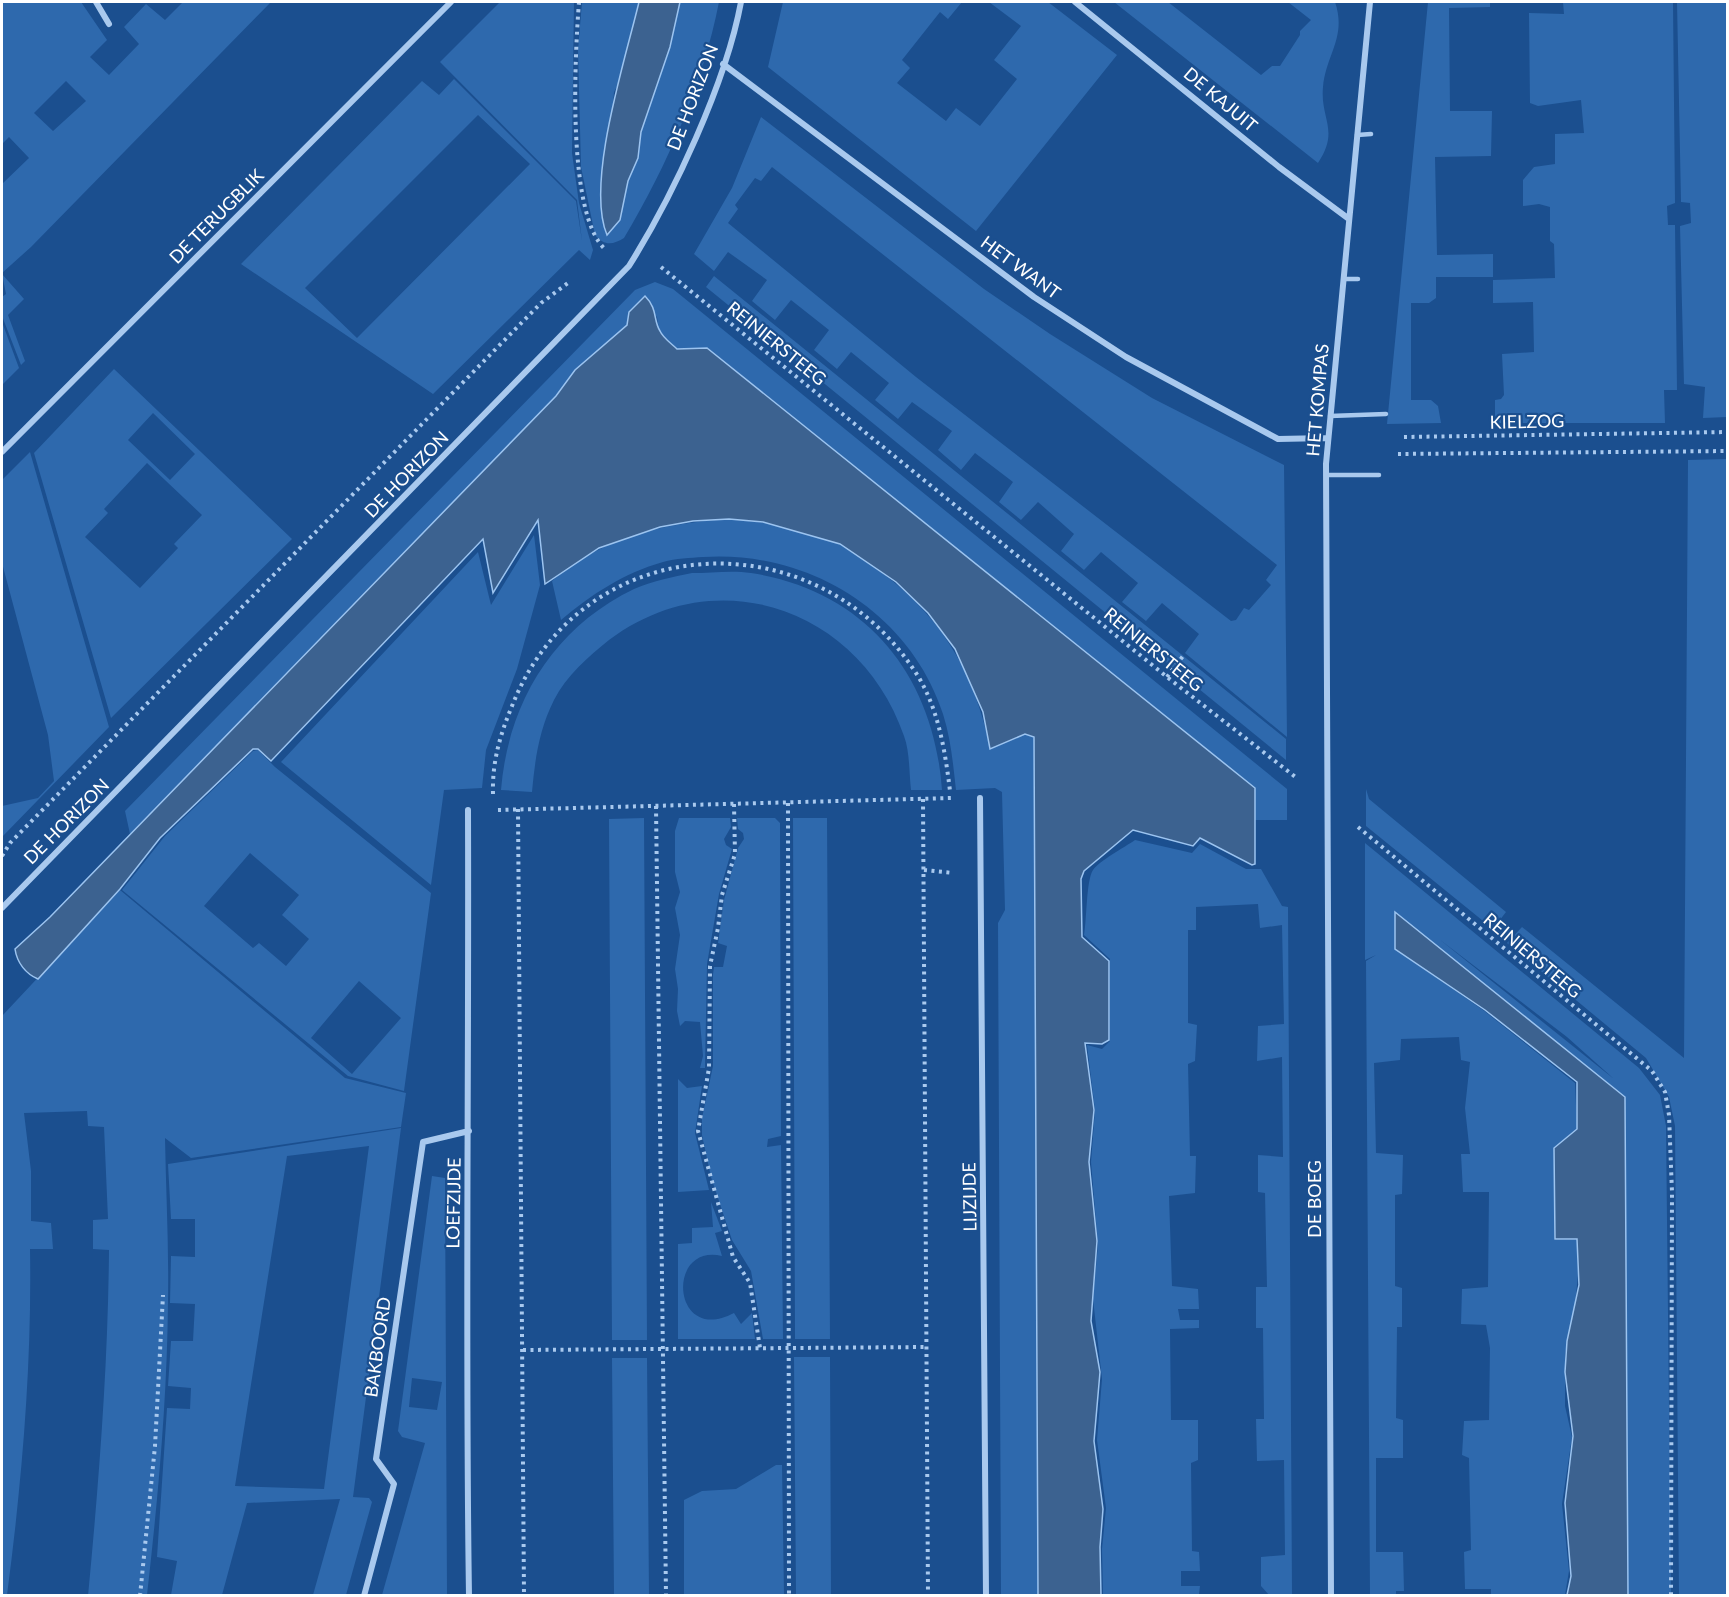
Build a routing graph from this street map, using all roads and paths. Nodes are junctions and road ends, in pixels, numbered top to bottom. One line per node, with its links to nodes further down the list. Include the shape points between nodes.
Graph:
1 (96, 2): 7 (street)
2 (451, 2): 23 (street, DE TERUGBLIK)
3 (579, 2): 13 (path, via 576,48 580,184 591,231 610,252)
4 (741, 2): 8 (street, DE HORIZON)
5 (1075, 2): 11 (street, DE KAJUIT)
6 (1370, 2): 10 (street, HET KOMPAS)
7 (109, 24)
8 (723, 64): 12 (street, DE HORIZON, via 686,158); 21 (street, HET WANT, via 1034,297 1126,357 1278,439)
9 (1371, 134): 10 (lane)
10 (1358, 135): 11 (street, HET KOMPAS)
11 (1349, 219): 15 (street, HET KOMPAS)
12 (639, 250): 28 (path, REINIERSTEEG); 40 (street, DE HORIZON, via 614,283)
13 (601, 259)
14 (575, 278): 39 (path, DE HORIZON, via 533,311 18,834)
15 (1344, 279): 16 (lane); 18 (street, HET KOMPAS)
16 (1358, 279)
17 (1386, 414): 18 (lane)
18 (1330, 416): 21 (street, HET KOMPAS)
19 (1728, 432): 20 (path, KIELZOG)
20 (1398, 437)
21 (1327, 438): 25 (street, HET KOMPAS)
22 (1728, 451): 24 (path)
23 (2, 452)
24 (1386, 454)
25 (1326, 475): 26 (lane); 32 (street, HET KOMPAS)
26 (1379, 475)
27 (1183, 656): 28 (path)
28 (1167, 677): 32 (path, REINIERSTEEG)
29 (951, 798): 30 (path); 31 (path); 38 (path, via 936,717 915,672 891,639 835,594 800,576 760,566 717,564 681,566 618,586 582,610 556,636 520,686 499,740 492,773)
30 (980, 798): 55 (street, LIJZIJDE)
31 (924, 799): 33 (path); 43 (path)
32 (1327, 802): 56 (street, DE BOEG); 57 (path, REINIERSTEEG, via 1652,1071 1665,1092 1672,1148)
33 (788, 803): 34 (path); 46 (path)
34 (734, 804): 35 (path); 45 (path, via 735,854 722,896 710,966 709,1068 698,1131 733,1257 750,1284)
35 (656, 806): 36 (path); 44 (path)
36 (518, 809): 38 (path); 47 (path)
37 (468, 810): 38 (path); 41 (street, LOEFZIJDE)
38 (493, 810)
39 (2, 856)
40 (2, 908)
41 (470, 1131): 49 (street, BAKBOORD, via 423,1142 376,1459 394,1484); 50 (street, LOEFZIJDE, via 465,1350)
42 (163, 1295): 48 (path, via 155,1446)
43 (927, 1347): 46 (path); 54 (path)
44 (663, 1348): 45 (path); 47 (path); 52 (path)
45 (760, 1348): 46 (path)
46 (788, 1348): 53 (path)
47 (523, 1350): 51 (path)
48 (140, 1596)
49 (364, 1596)
50 (469, 1596)
51 (524, 1596)
52 (666, 1596)
53 (789, 1596)
54 (928, 1596)
55 (986, 1596)
56 (1331, 1596)
57 (1671, 1596)

